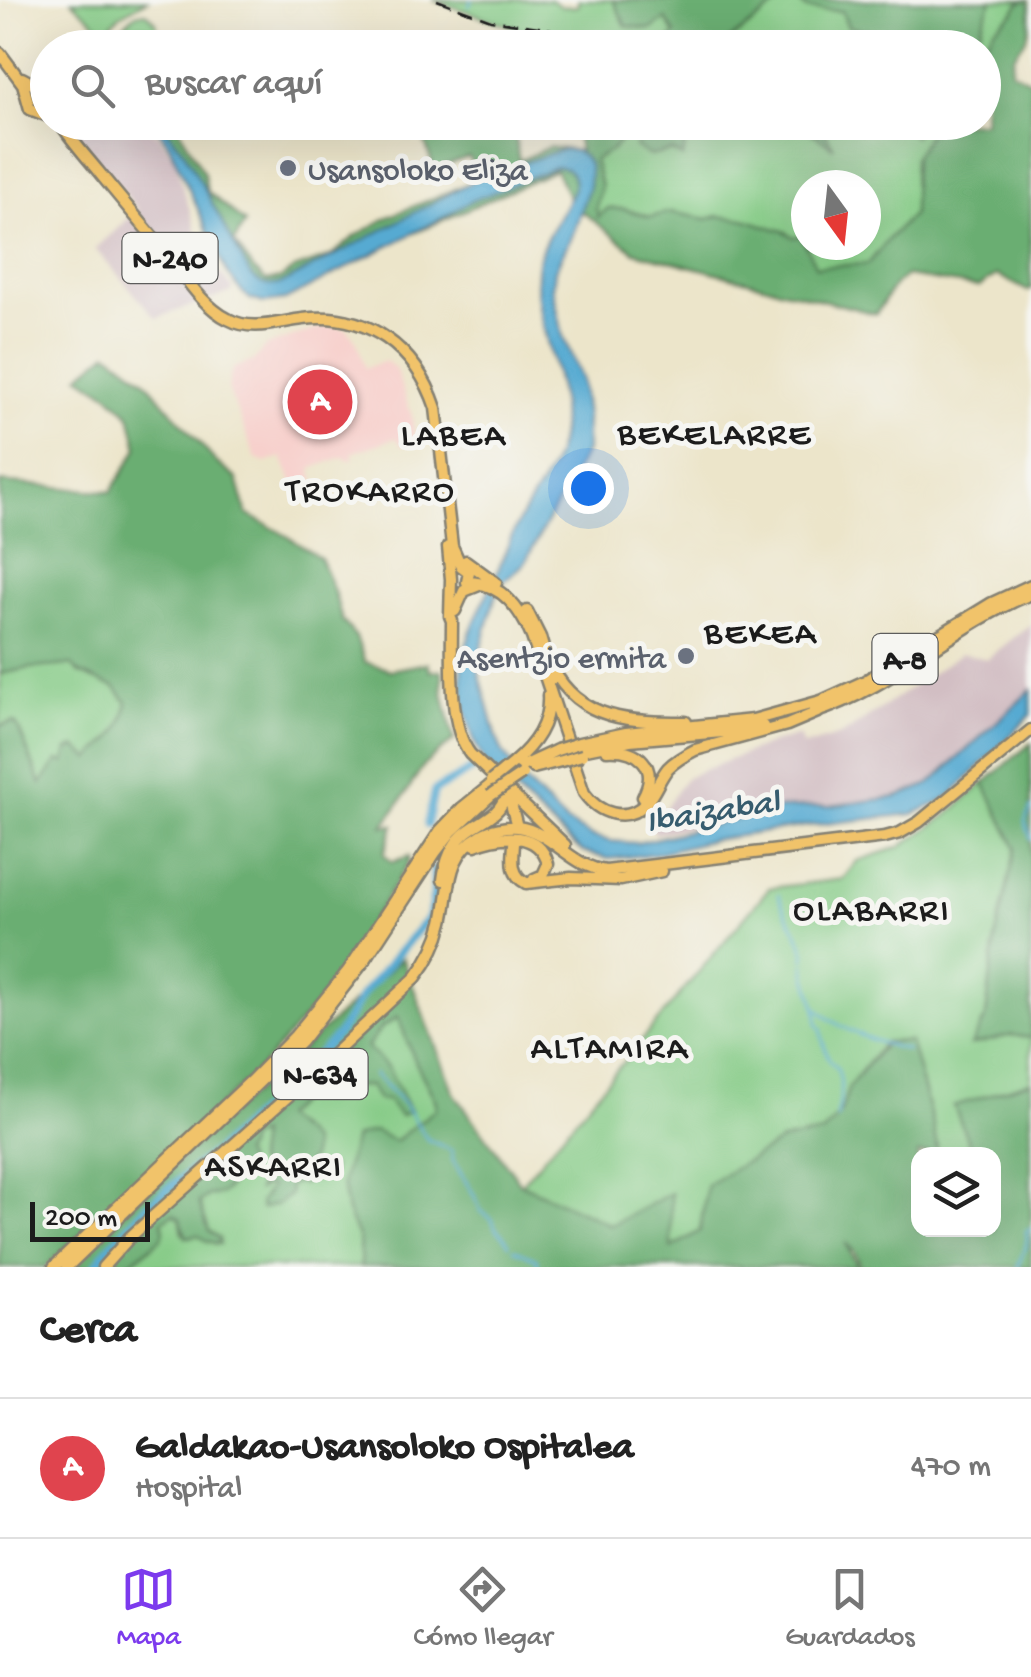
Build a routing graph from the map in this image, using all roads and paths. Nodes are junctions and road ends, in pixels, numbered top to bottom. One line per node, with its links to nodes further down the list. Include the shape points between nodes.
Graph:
1 (0, 53): 2 (highway)
2 (15, 72): 3 (highway); 5 (highway)
3 (30, 81)
4 (30, 95): 5 (highway)
5 (28, 98): 6 (highway)
6 (30, 109)
7 (72, 140): 9 (highway, N-240)
8 (73, 140): 9 (highway, N-240)
9 (78, 146): 10 (highway, N-240, via 227,319 255,326 335,318 374,330)
10 (422, 375): 11 (highway, N-240, via 437,416); 12 (highway, N-240)
11 (451, 538): 12 (highway, N-240); 13 (highway)
12 (460, 576): 13 (highway); 17 (highway, N-240)
13 (487, 583): 16 (highway); 17 (highway, via 464,591)
14 (1031, 585): 21 (highway, A-8, via 865,681)
15 (1031, 594): 20 (highway, A-8)
16 (509, 595): 18 (highway, via 528,612); 19 (highway)
17 (454, 616): 26 (highway, N-240, via 456,727)
18 (546, 654): 21 (highway, via 573,697 611,715 666,722); 23 (highway, via 588,788 616,809 646,795 649,774 633,753)
19 (544, 674): 20 (highway, via 584,792 611,814 638,810 669,768 695,750); 25 (highway, via 546,719)
20 (820, 711): 23 (highway, A-8, via 734,731)
21 (772, 716): 23 (highway, A-8, via 626,733)
22 (1031, 733): 30 (highway, N-634, via 900,833); 32 (highway, N-634, via 928,822 899,838)
23 (581, 749): 24 (highway, A-8, bridge)
24 (559, 756): 25 (highway, A-8); 25 (highway, A-8)
25 (517, 769): 26 (highway, bridge)
26 (491, 787): 27 (highway); 27 (highway, via 511,800 516,823); 33 (highway, via 505,796 500,808 464,834 448,856); 34 (highway, via 432,842 358,957 296,1036); 35 (highway, via 435,853 301,1042)
27 (518, 801): 30 (highway, via 575,854 598,865)
28 (514, 844): 31 (highway)
29 (475, 845): 31 (highway, via 522,839 538,847 548,864 530,879); 32 (highway, N-634, via 514,832 597,875); 36 (highway, N-634, via 458,865 441,945 420,981)
30 (709, 860): 33 (highway, N-634, via 599,870 526,829 485,832 454,862)
31 (513, 862): 32 (highway, via 517,877 532,883 620,880)
32 (663, 870)
33 (437, 943): 36 (highway, N-634, via 406,989 370,1017 364,1012 362,1030 130,1237)
34 (54, 1267)
35 (67, 1267)
36 (106, 1267)

